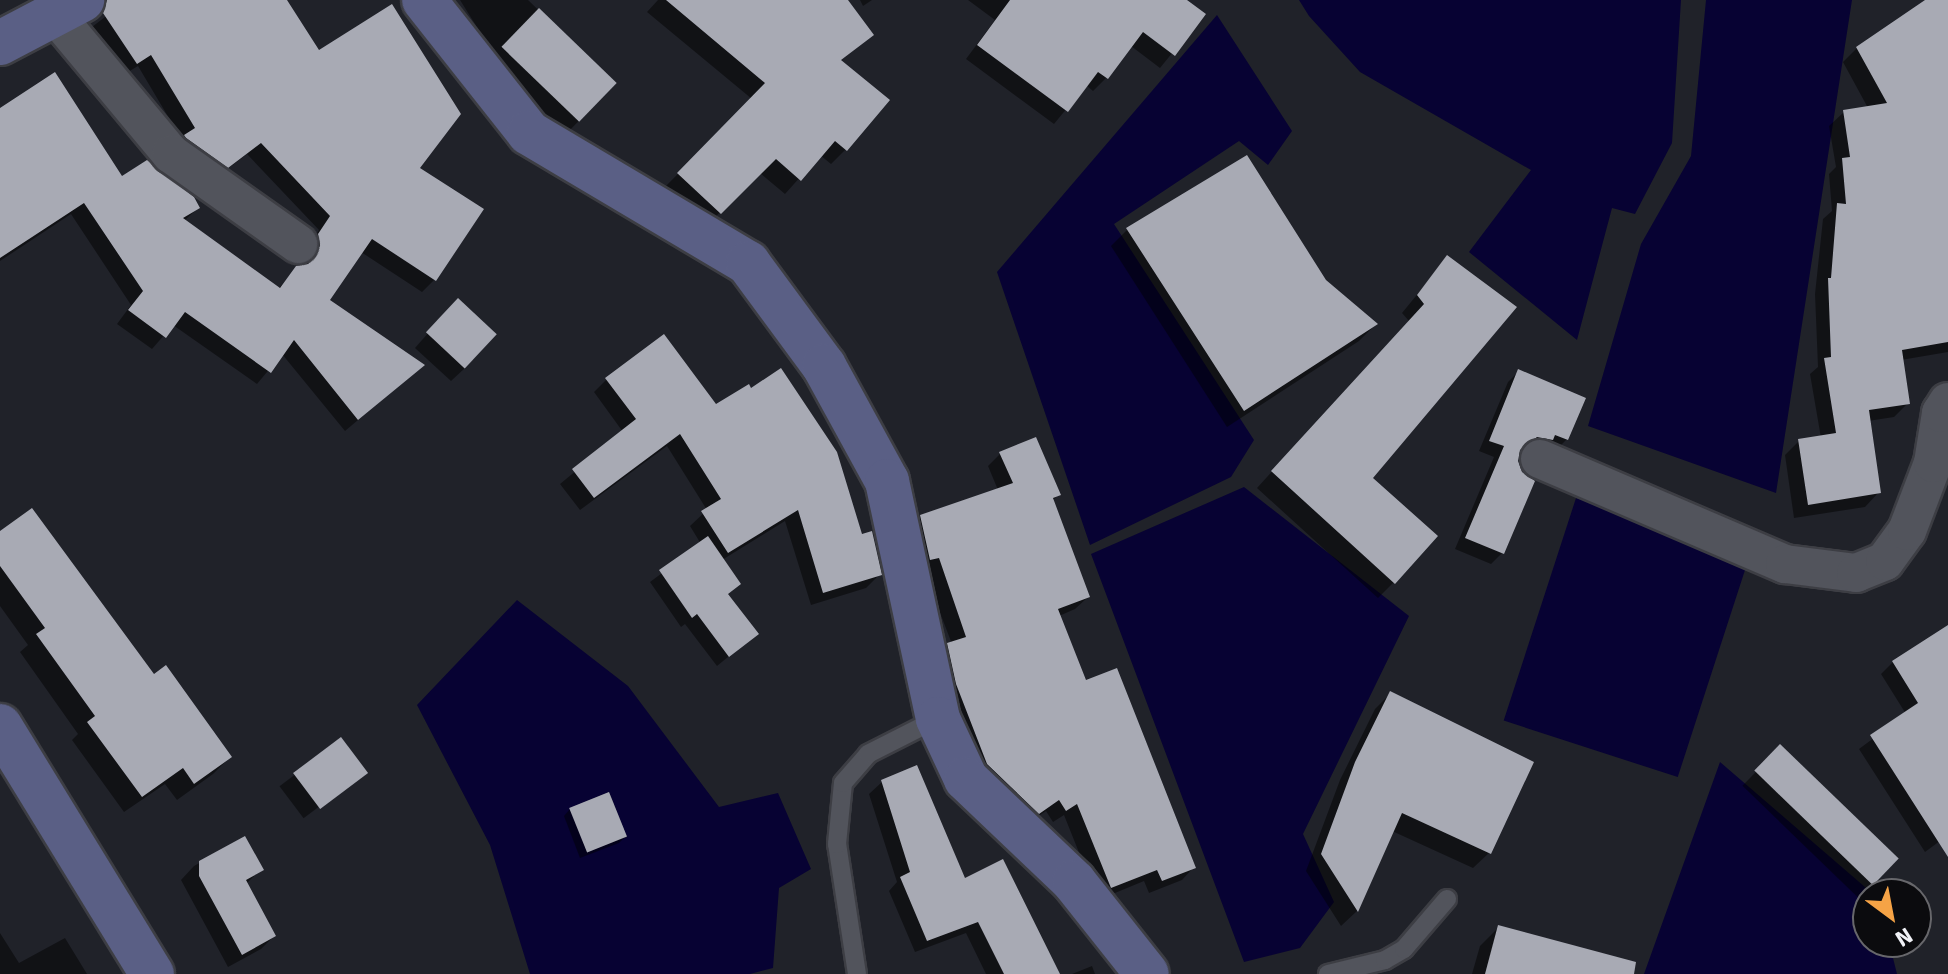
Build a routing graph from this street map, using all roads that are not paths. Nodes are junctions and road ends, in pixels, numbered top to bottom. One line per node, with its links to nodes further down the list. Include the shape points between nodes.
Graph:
1 (424, 0): 7 (street, via 529,133 748,263 824,366 887,481)
2 (69, 8): 3 (street); 4 (street, via 171,154)
3 (0, 43)
4 (298, 244)
5 (1948, 402): 6 (street, via 1941,413 1933,463 1907,531 1885,561 1856,573 1785,564)
6 (1540, 459)
7 (938, 719): 11 (lane, via 868,754 843,783 837,844); 12 (street, via 966,779 1074,882)
8 (2, 733): 10 (street)
9 (1447, 899): 13 (lane, via 1404,949 1385,960)
10 (152, 974)
11 (857, 974)
12 (1147, 974)
13 (1328, 974)

